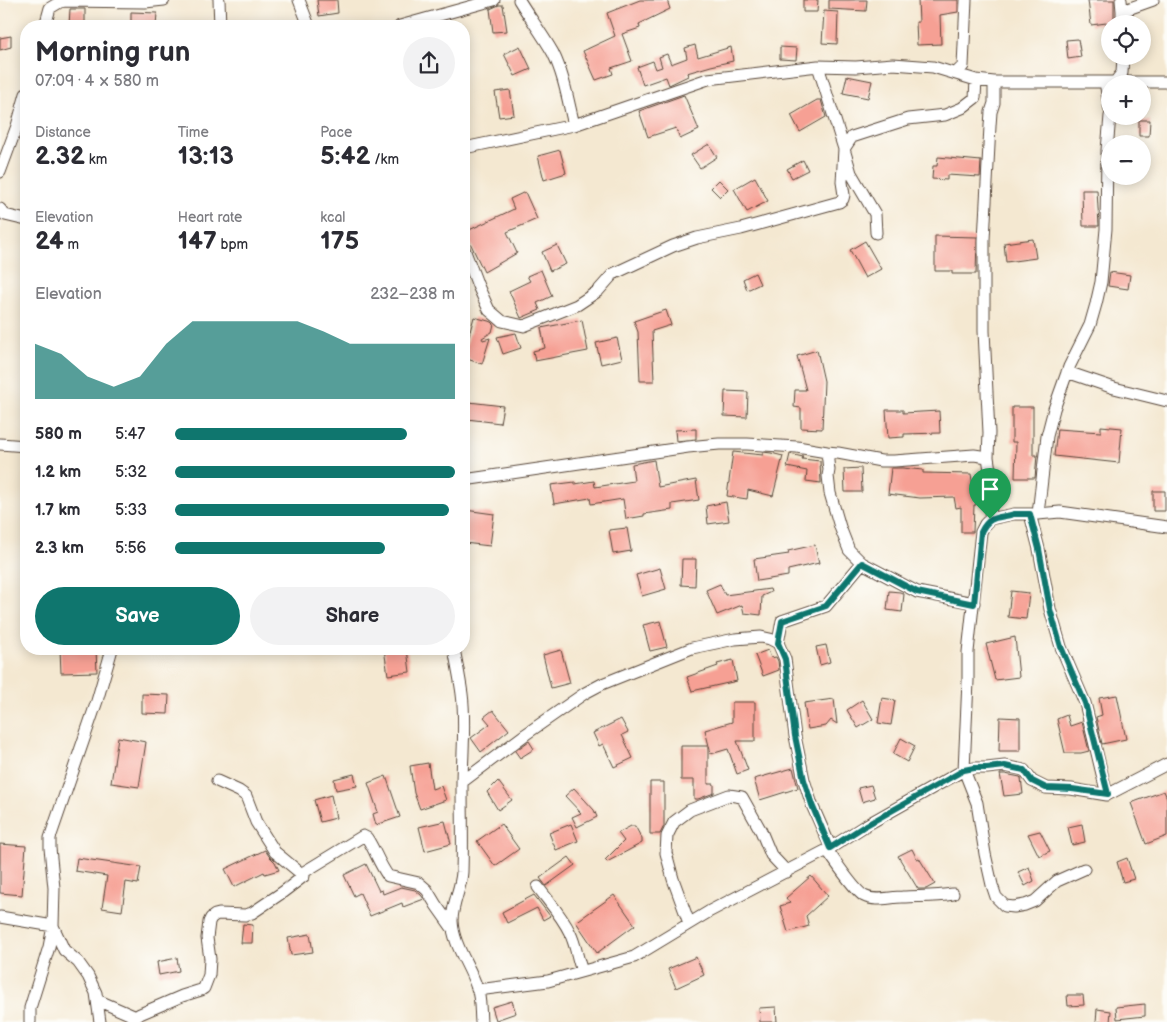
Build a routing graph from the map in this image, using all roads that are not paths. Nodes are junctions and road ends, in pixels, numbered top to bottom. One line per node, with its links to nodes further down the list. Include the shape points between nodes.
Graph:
1 (164, 0): 8 (street)
2 (219, 0): 11 (street)
3 (299, 0): 12 (street)
4 (494, 0): 13 (street)
5 (519, 0): 22 (street, via 554,55)
6 (966, 0): 15 (street, via 963,66)
7 (1153, 0): 9 (street)
8 (60, 1): 10 (street, via 50,8)
9 (1121, 5)
10 (47, 20)
11 (220, 20)
12 (307, 20)
13 (422, 20)
14 (818, 66): 15 (street, via 893,64 933,67); 22 (street, via 708,79); 25 (street)
15 (956, 73): 16 (street)
16 (976, 80): 17 (street); 25 (street, via 975,98 962,108 945,115 908,119 852,136)
17 (994, 82): 18 (street); 36 (street, via 984,240)
18 (1101, 82)
19 (1151, 82): 20 (street)
20 (1167, 82)
21 (20, 115): 26 (street)
22 (574, 125): 24 (street)
23 (1109, 125): 31 (street, via 1101,282 1090,325)
24 (470, 147)
25 (844, 149): 29 (street, via 851,173 875,214); 30 (street, via 844,195 839,202 673,246 613,274 598,291 577,305 524,326 502,321 489,310)
26 (0, 172)
27 (0, 209): 28 (street, via 5,215)
28 (20, 219)
29 (876, 233)
30 (470, 265)
31 (1067, 372): 32 (street); 38 (street, via 1047,436)
32 (1167, 401)
33 (0, 444): 34 (street)
34 (20, 446)
35 (827, 452): 36 (street, via 881,461 974,455); 37 (street, via 797,447 719,444); 41 (street, via 830,494 840,527 849,550)
36 (988, 457): 39 (street, via 992,484)
37 (470, 479)
38 (1034, 514): 39 (street); 40 (street, via 1060,512); 50 (street, via 1050,609 1061,647 1085,703)
39 (990, 519): 42 (street, via 981,532)
40 (1167, 527)
41 (862, 563): 42 (street, via 917,592); 43 (street, via 826,606 782,621)
42 (974, 604): 47 (street, via 968,652)
43 (778, 643): 49 (street, via 761,637 692,648 602,684 526,734); 51 (street, via 785,659 804,780)
44 (110, 655): 59 (street, via 50,838)
45 (455, 655): 49 (street, via 463,702)
46 (1167, 764): 50 (street)
47 (964, 770): 50 (street, via 1005,766 1024,770 1032,781 1046,788); 51 (street); 52 (street, via 977,803 992,885 996,897 1005,906 1035,901 1057,880)
48 (217, 781): 54 (street, via 246,796 256,822 275,852)
49 (462, 782): 60 (street, via 462,876 453,912)
50 (1108, 794)
51 (829, 849): 53 (street); 56 (street, via 857,891 873,899)
52 (1084, 869)
53 (787, 872): 58 (street); 58 (street, via 771,855 742,797 729,795 690,810 674,822 667,836 666,853)
54 (304, 876): 60 (street, via 304,872 363,836 374,847 388,876 419,883); 64 (street, via 249,914 219,914 211,918 207,938 209,975 204,988 150,1009)
55 (538, 887): 61 (street, via 571,934)
56 (953, 894)
57 (0, 917): 59 (street)
58 (689, 924): 61 (street, via 634,957)
59 (53, 926): 63 (street, via 64,950 88,976); 65 (street, via 30,1008)
60 (453, 929): 62 (street)
61 (582, 971): 62 (street, via 548,981)
62 (478, 990): 67 (street)
63 (97, 1000): 64 (street); 66 (street)
64 (134, 1019)
65 (30, 1022)
66 (100, 1022)
67 (481, 1022)

